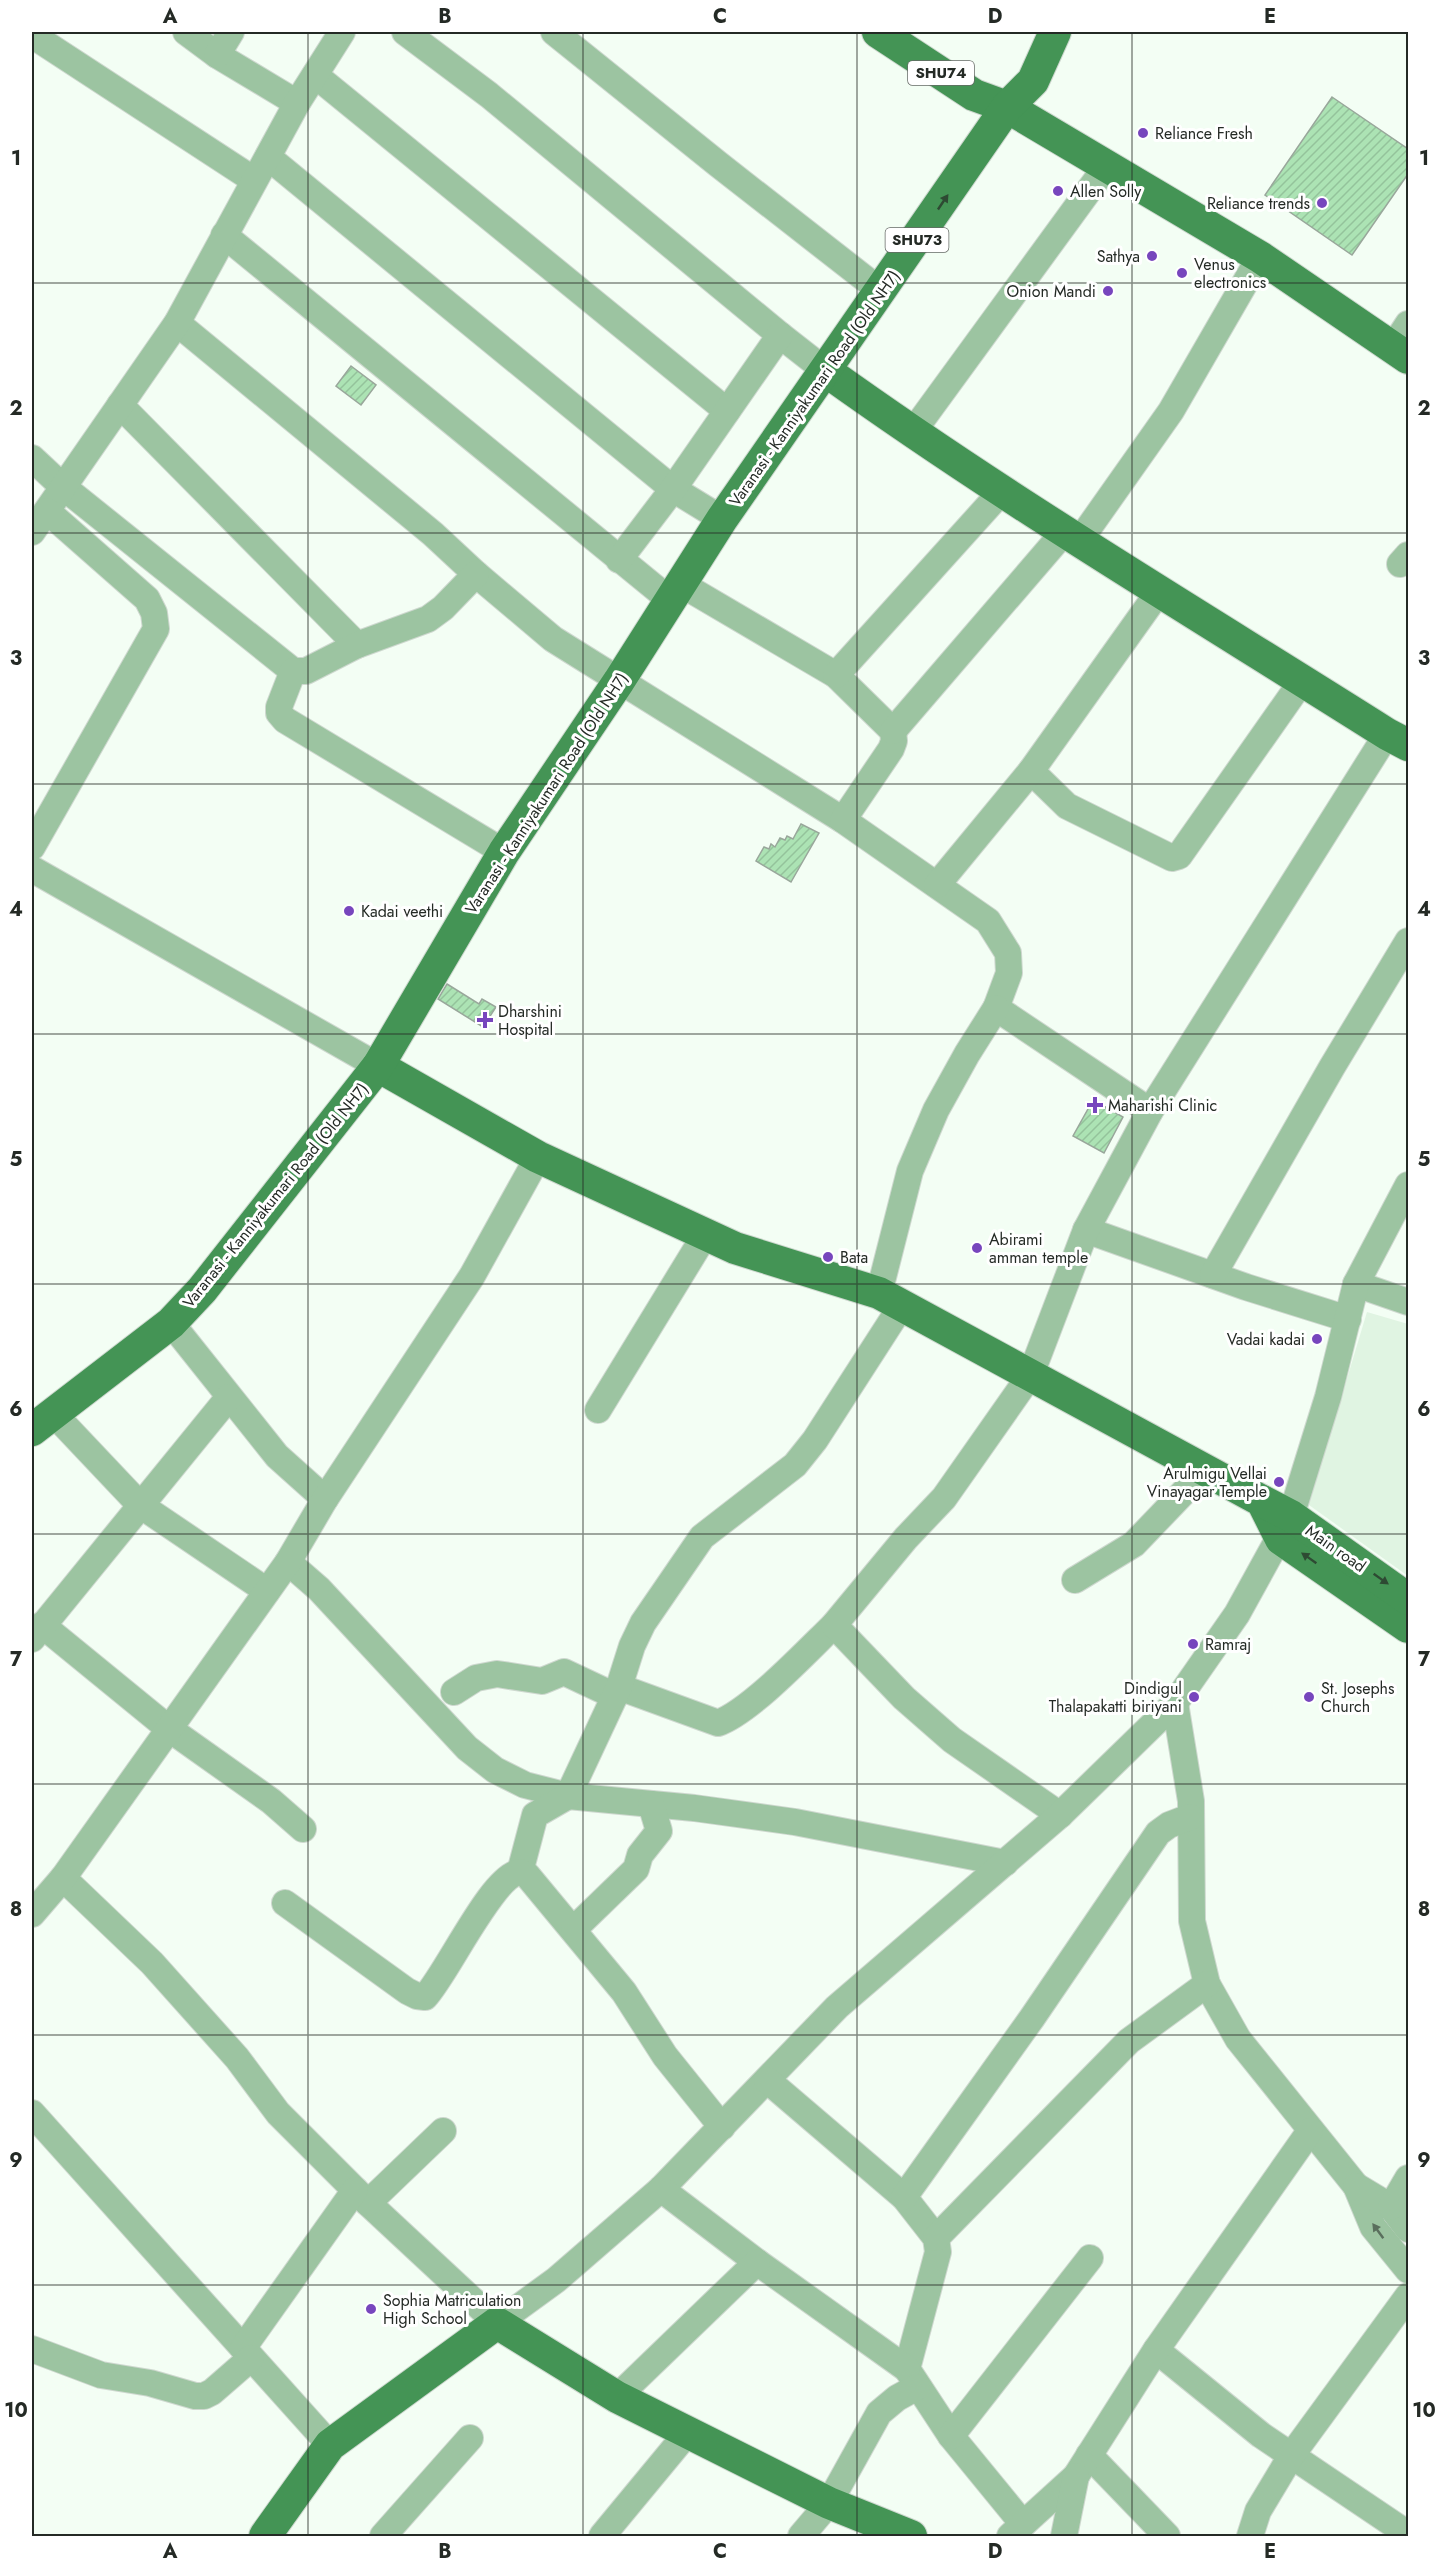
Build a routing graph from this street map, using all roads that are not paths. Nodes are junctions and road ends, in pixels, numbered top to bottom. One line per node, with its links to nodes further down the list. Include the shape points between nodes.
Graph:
1 (186, 32): 11 (street)
2 (231, 32): 11 (street)
3 (342, 32): 12 (street)
4 (405, 32): 22 (street, via 489,95)
5 (554, 32): 20 (street)
6 (878, 32): 14 (main road, SHU74, via 974,94)
7 (907, 32): 14 (main road, SHU74, via 978,78)
8 (1037, 32): 14 (main road, Varanasi - Kanniyakumari Road (Old NH7) / SHU73)
9 (1055, 32): 14 (main road, Varanasi - Kanniyakumari Road (Old NH7) / SHU73, via 1033,81)
10 (41, 36): 17 (street)
11 (217, 55): 13 (street)
12 (315, 75): 13 (street); 26 (street)
13 (297, 103): 15 (street)
14 (1007, 107): 16 (main road); 20 (main road, Varanasi - Kanniyakumari Road (Old NH7) / SHU73, one-way to 14)
15 (268, 157): 17 (street); 30 (street)
16 (1106, 167): 19 (main road); 27 (street)
17 (254, 180): 18 (street)
18 (224, 235): 21 (street); 36 (street)
19 (1260, 257): 23 (main road); 35 (street, via 1171,411)
20 (882, 292): 24 (main road, Varanasi - Kanniyakumari Road (Old NH7) / SHU73)
21 (177, 323): 25 (street); 37 (street)
22 (780, 335): 24 (street); 26 (street)
23 (1403, 343)
24 (826, 371): 27 (main road); 33 (main road, Varanasi - Kanniyakumari Road (Old NH7) / SHU73)
25 (120, 405): 29 (street); 40 (street)
26 (727, 411): 30 (street)
27 (912, 433): 31 (main road)
28 (32, 458): 29 (street)
29 (62, 486): 32 (street); 41 (street)
30 (673, 489): 33 (street); 36 (street)
31 (1002, 491): 35 (main road); 42 (street)
32 (46, 511): 34 (street); 49 (street, via 147,599 156,629)
33 (722, 519): 39 (main road, Varanasi - Kanniyakumari Road (Old NH7) / SHU73)
34 (32, 532)
35 (1073, 536): 38 (main road); 45 (street)
36 (619, 560): 39 (street)
37 (476, 574): 40 (street, via 428,619); 43 (street, via 554,639)
38 (1160, 591): 44 (main road); 47 (street)
39 (675, 592): 42 (street); 43 (main road, Varanasi - Kanniyakumari Road (Old NH7) / SHU73)
40 (357, 645): 41 (street, via 306,670)
41 (293, 670): 50 (street, via 279,707 285,720)
42 (836, 675): 45 (street)
43 (619, 681): 48 (street); 50 (main road, Varanasi - Kanniyakumari Road (Old NH7) / SHU73)
44 (1302, 681): 46 (main road); 47 (street, via 1179,856 1172,858 1067,806)
45 (892, 731): 48 (street, via 891,749)
46 (1398, 740): 56 (street)
47 (1031, 771): 52 (street)
48 (843, 820): 52 (street)
49 (32, 847)
50 (504, 852): 55 (main road, Varanasi - Kanniyakumari Road (Old NH7) / SHU73)
51 (32, 869): 55 (street)
52 (937, 885): 54 (street, via 988,921 1008,953 1009,973)
53 (1408, 941): 61 (street)
54 (996, 1008): 56 (street); 63 (street, via 936,1110 910,1171)
55 (378, 1066): 57 (main road); 66 (main road, Varanasi - Kanniyakumari Road (Old NH7) / SHU73, via 202,1290)
56 (1150, 1111): 59 (street)
57 (538, 1157): 60 (main road); 72 (street, via 472,1276)
58 (1408, 1185): 62 (street)
59 (1086, 1230): 61 (street); 67 (street)
60 (705, 1234): 63 (main road, via 735,1248); 69 (street)
61 (1213, 1275): 65 (street)
62 (1356, 1284): 64 (street); 65 (street)
63 (890, 1299): 67 (main road); 83 (street, via 815,1440 795,1465 702,1537 643,1623)
64 (1408, 1302)
65 (1348, 1319): 74 (street, via 1328,1397)
66 (171, 1323): 68 (street); 70 (main road, Varanasi - Kanniyakumari Road (Old NH7) / SHU73)
67 (1031, 1374): 71 (main road); 79 (street, via 944,1498)
68 (229, 1397): 72 (street, via 277,1456); 73 (street)
69 (598, 1410)
70 (42, 1422): 73 (street)
71 (1205, 1470): 74 (main road, via 1262,1501); 76 (street, via 1134,1544)
72 (325, 1499): 75 (street)
73 (140, 1505): 77 (street); 81 (street)
74 (1286, 1527): 78 (main road, Main road, one-way to 78); 80 (main road, Main road, one-way to 74); 84 (street, via 1237,1614)
75 (288, 1562): 77 (street); 86 (street, via 319,1588 467,1748 495,1770 525,1785)
76 (1075, 1580)
77 (267, 1591): 85 (street)
78 (1408, 1599)
79 (834, 1625): 83 (street, via 730,1719 718,1723); 88 (street, via 904,1698 952,1740)
80 (1408, 1628)
81 (37, 1632): 85 (street)
82 (454, 1692): 83 (street, via 476,1678 497,1674 542,1681 564,1672)
83 (617, 1692): 86 (street)
84 (1175, 1703): 88 (street); 89 (street, via 1191,1800)
85 (168, 1728): 90 (street, via 271,1800); 93 (street)
86 (568, 1796): 87 (street); 92 (street, via 535,1815)
87 (651, 1804): 91 (street, via 795,1822); 96 (street, via 659,1831 640,1855 636,1869)
88 (1060, 1815): 91 (street)
89 (1190, 1817): 97 (street, via 1192,1921); 107 (street, via 1158,1833)
90 (303, 1829)
91 (1005, 1863): 98 (street, via 837,2007)
92 (520, 1872): 94 (street, via 507,1877 425,1997 407,1991); 96 (street, via 534,1882)
93 (63, 1878): 95 (street); 106 (street, via 152,1964 237,2058 278,2113)
94 (285, 1903)
95 (32, 1914)
96 (574, 1929): 100 (street, via 624,1992 665,2056)
97 (1207, 1984): 102 (street, via 1238,2039); 110 (street, via 1129,2041)
98 (767, 2080): 100 (street); 107 (street)
99 (32, 2113): 118 (street)
100 (722, 2127): 105 (street)
101 (443, 2131): 106 (street)
102 (1310, 2131): 104 (street); 117 (street)
103 (1408, 2178): 108 (street)
104 (1356, 2186): 108 (street); 113 (street, one-way to 104, via 1373,2227)
105 (662, 2189): 112 (street); 115 (street, via 556,2280)
106 (361, 2197): 115 (street); 118 (street)
107 (904, 2197): 110 (street)
108 (1391, 2207): 109 (street)
109 (1408, 2229)
110 (936, 2238): 119 (street, via 938,2252)
111 (1090, 2258): 122 (street)
112 (757, 2262): 119 (street); 120 (street)
113 (1408, 2270)
114 (1408, 2296): 126 (street)
115 (497, 2324): 120 (main road); 124 (main road)
116 (32, 2349): 118 (street, via 86,2371 195,2396 212,2392)
117 (1156, 2350): 125 (street); 126 (street)
118 (247, 2353): 124 (street)
119 (912, 2378): 122 (street); 128 (street, via 879,2413)
120 (617, 2397): 121 (main road)
121 (688, 2432): 128 (main road); 133 (street)
122 (951, 2436): 129 (street)
123 (470, 2439): 132 (street)
124 (330, 2445): 131 (main road)
125 (1089, 2455): 127 (street); 137 (street)
126 (1291, 2456): 130 (street); 138 (street, via 1258,2511)
127 (1076, 2476): 129 (street); 136 (street)
128 (829, 2503): 134 (street); 135 (main road)
129 (1017, 2530)
130 (1408, 2534)
131 (268, 2535)
132 (383, 2536)
133 (602, 2536)
134 (801, 2536)
135 (911, 2536)
136 (1064, 2536)
137 (1167, 2536)
138 (1250, 2536)

